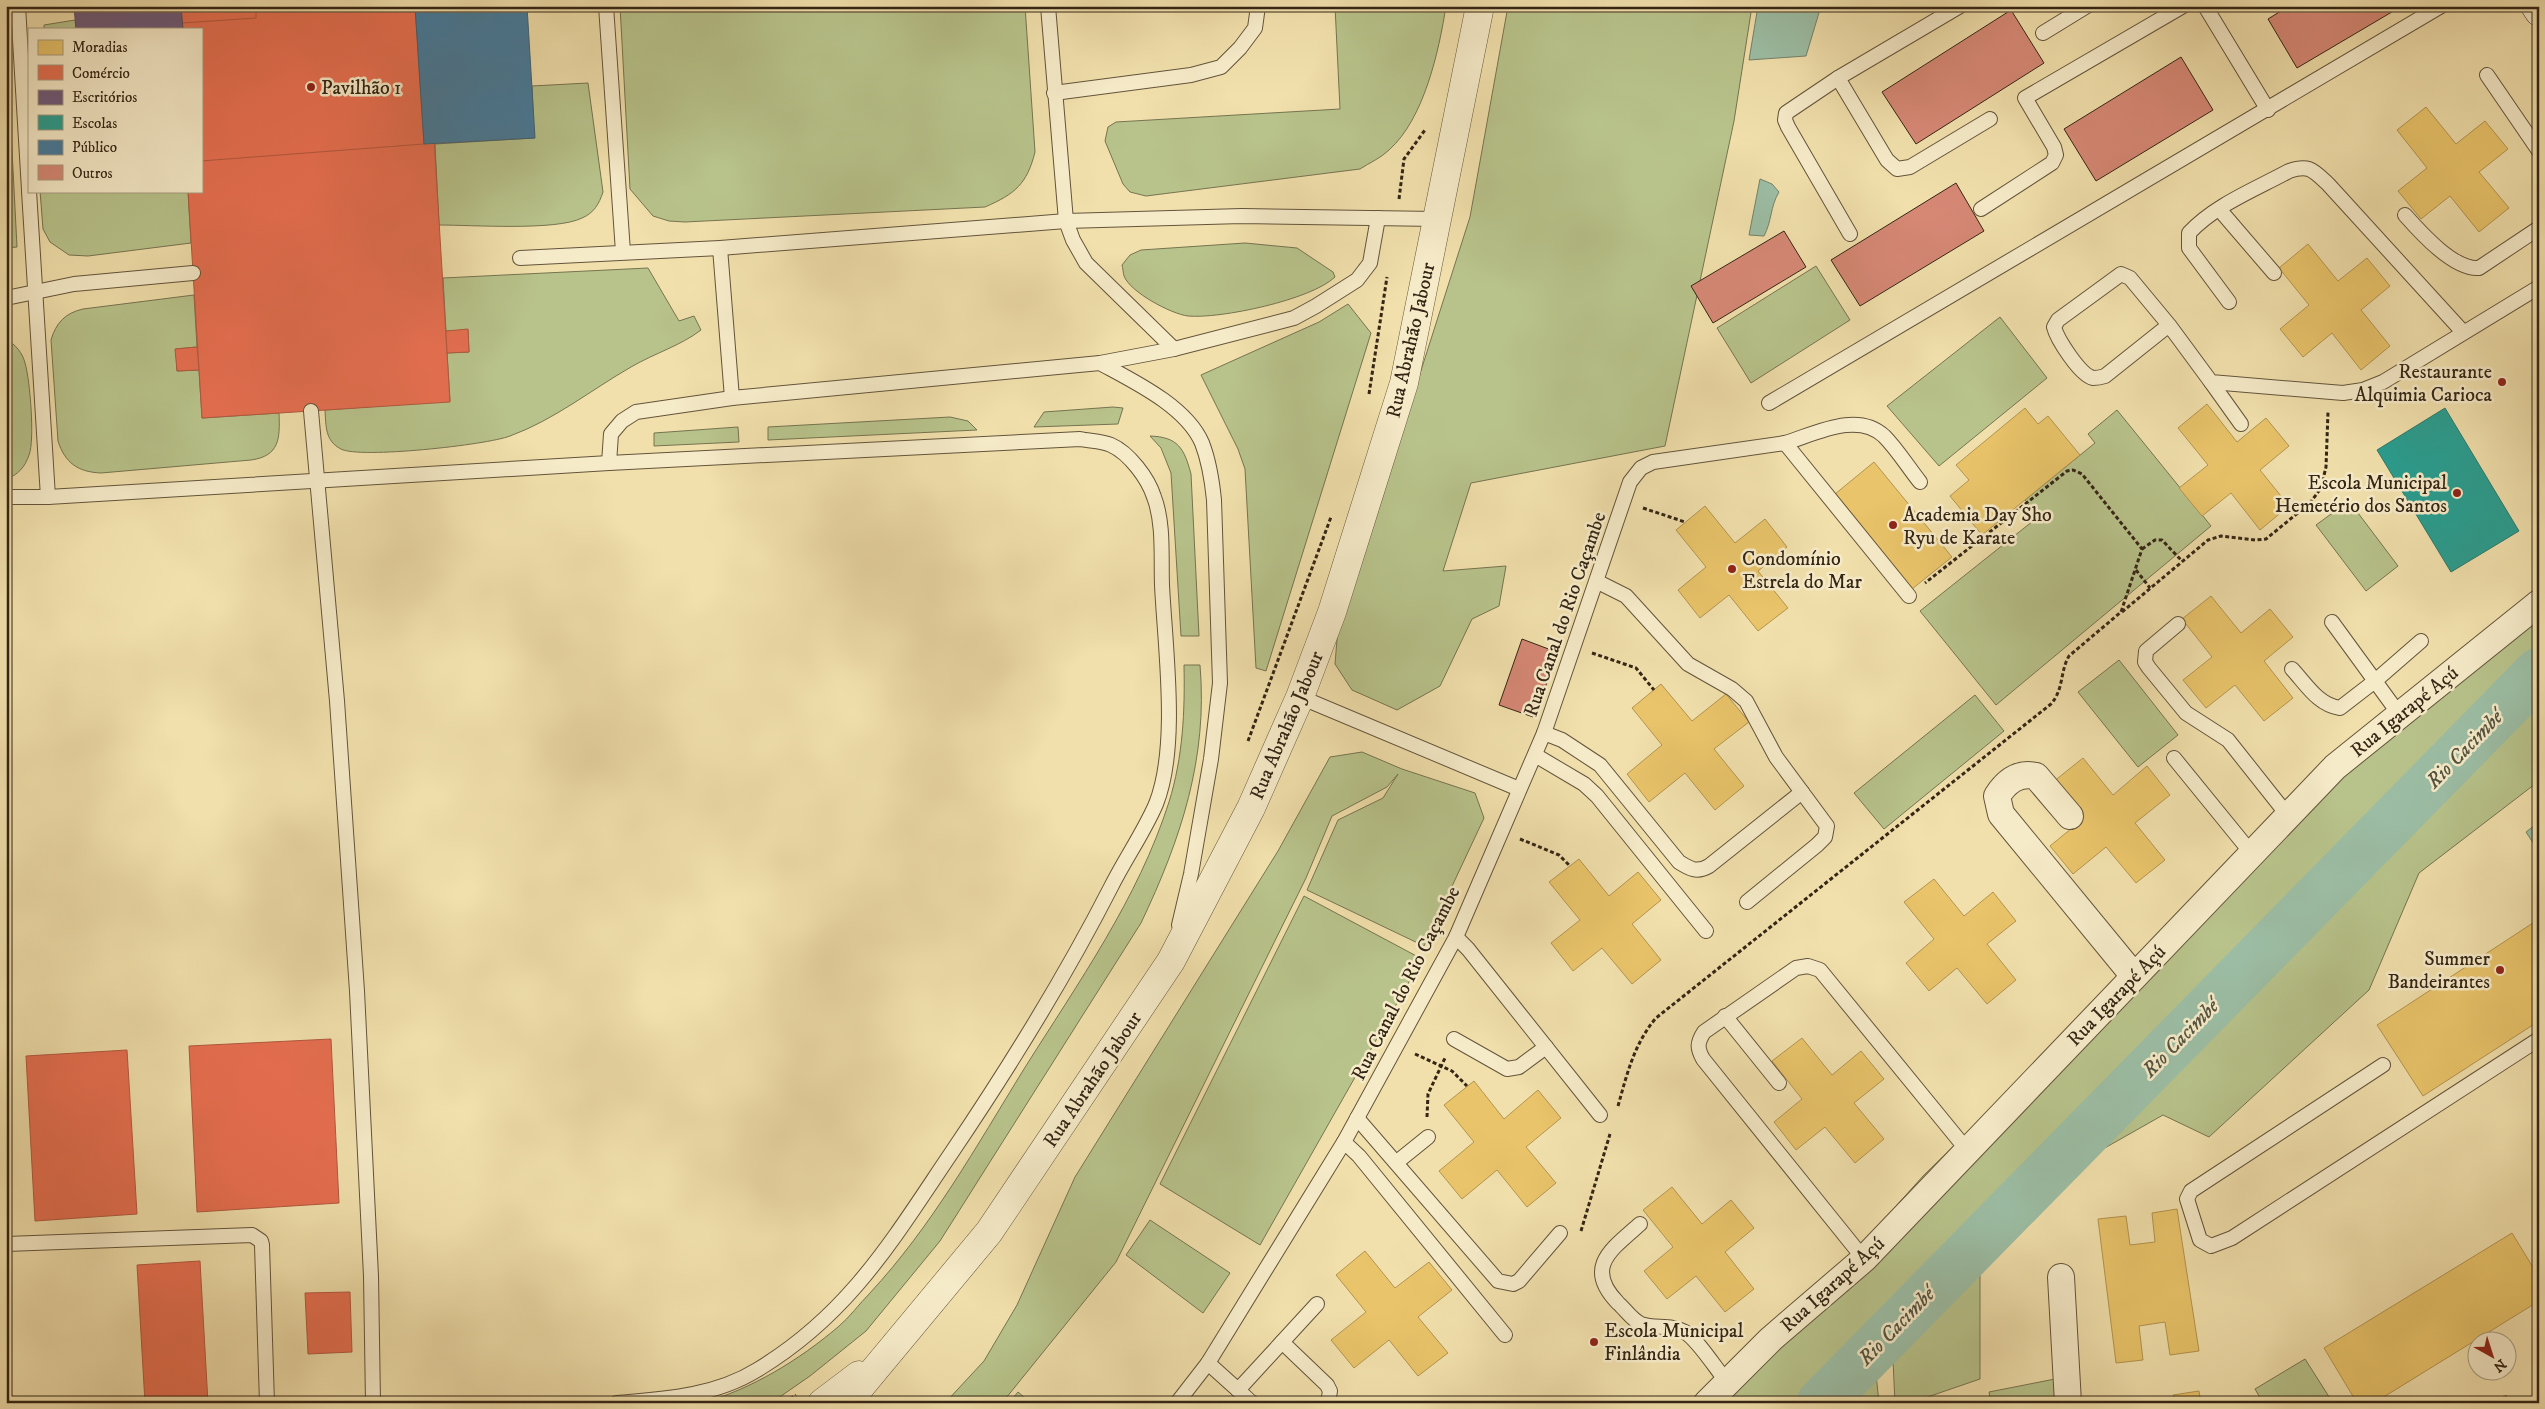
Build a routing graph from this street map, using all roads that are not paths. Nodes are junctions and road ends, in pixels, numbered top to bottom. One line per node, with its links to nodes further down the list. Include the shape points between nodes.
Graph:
1 (18, 6): 20 (lane)
2 (606, 6): 31 (lane)
3 (1048, 6): 16 (lane)
4 (1258, 6): 16 (lane, via 1255,28 1221,67 1191,75)
5 (1480, 6): 26 (street, Rua Abrahão Jabour)
6 (1960, 6): 15 (lane)
7 (2087, 6): 13 (lane)
8 (2183, 6): 22 (lane, via 2025,98 2056,155 2052,163)
9 (2205, 6): 17 (lane)
10 (2441, 6): 17 (lane)
11 (2536, 6): 12 (street)
12 (2539, 12)
13 (2042, 33)
14 (2487, 75): 19 (lane)
15 (1838, 78): 18 (lane, via 1887,160 1897,169 1910,167); 29 (lane, via 1792,107 1785,120)
16 (1054, 93): 27 (lane)
17 (2268, 110): 45 (lane)
18 (1990, 119)
19 (2539, 151)
20 (28, 174)
21 (29, 192): 36 (lane)
22 (1981, 209)
23 (2220, 209): 34 (lane); 38 (lane, via 2189,233 2189,248); 40 (lane, via 2289,171 2301,167 2313,170)
24 (2405, 215): 28 (lane, via 2424,236 2462,266 2472,269 2480,268)
25 (1378, 218): 26 (lane); 27 (lane, via 1242,216); 41 (lane, via 1370,263 1356,280 1338,293 1294,318)
26 (1437, 219): 62 (street, Rua Abrahão Jabour, via 1404,383 1332,612)
27 (1066, 221): 30 (lane); 41 (lane, via 1072,240 1086,263)
28 (2539, 228)
29 (1850, 234)
30 (720, 248): 31 (lane); 44 (lane)
31 (623, 252): 32 (lane)
32 (520, 258)
33 (193, 273): 36 (lane, via 74,284)
34 (2274, 273)
35 (2539, 287): 40 (lane)
36 (34, 293): 37 (lane); 53 (lane)
37 (6, 298)
38 (2229, 302)
39 (2169, 325): 39 (lane, via 2130,278 2121,274 2058,320 2054,327 2056,337 2084,373 2094,378 2105,376); 43 (lane)
40 (2463, 332): 43 (lane, via 2383,382 2363,390 2329,393)
41 (1174, 349): 42 (lane)
42 (1100, 363): 44 (lane); 75 (lane, via 1151,392 1182,417 1201,442 1212,482 1220,683 1211,759 1191,874)
43 (2211, 382): 47 (lane)
44 (732, 398): 49 (lane, via 636,412 611,434)
45 (1769, 403)
46 (311, 411): 50 (lane)
47 (2241, 424)
48 (1785, 443): 51 (lane, via 1854,423 1867,425 1883,436); 54 (lane, Rua Canal do Rio Caçambe, via 1653,462 1641,468 1630,482); 55 (lane)
49 (608, 463): 50 (lane); 104 (lane, via 1080,439 1110,444 1135,465 1154,497 1160,535 1169,728 1167,766 1156,804 1079,949 987,1100 910,1217 864,1279 832,1314 786,1352 754,1372 719,1388 664,1399)
50 (317, 481): 53 (lane); 103 (lane, via 337,701 356,991)
51 (1920, 482)
52 (6, 497): 53 (lane)
53 (48, 497)
54 (1598, 582): 64 (lane, Rua Canal do Rio Caçambe); 68 (lane, via 1626,596 1688,664 1732,689 1746,701 1776,757)
55 (1909, 596)
56 (2539, 603): 63 (street, Rua Igarapé Açú)
57 (2332, 622): 61 (lane)
58 (2178, 624): 70 (lane, via 2146,651 2145,662 2186,713 2228,740)
59 (2421, 641): 61 (lane)
60 (2292, 669): 61 (lane, via 2329,707 2340,708)
61 (2375, 681): 63 (lane)
62 (1300, 697): 67 (lane); 75 (street, Rua Abrahão Jabour, via 1251,808)
63 (2399, 714): 70 (street, Rua Igarapé Açú, via 2335,767)
64 (1544, 733): 65 (lane, Rua Canal do Rio Caçambe); 68 (lane, via 1562,740 1600,765 1679,862 1690,869 1700,871 1709,866)
65 (1535, 755): 67 (lane, Rua Canal do Rio Caçambe); 73 (lane, via 1597,796)
66 (2174, 758): 71 (lane)
67 (1519, 788): 74 (lane, Rua Canal do Rio Caçambe)
68 (1802, 792): 72 (lane, via 1827,826 1825,837)
69 (2070, 816): 76 (street, via 2036,776 2018,776 1997,796 2001,814)
70 (2289, 817): 71 (street, Rua Igarapé Açú)
71 (2253, 855): 76 (street, Rua Igarapé Açú)
72 (1747, 902)
73 (1706, 931)
74 (1456, 937): 80 (lane); 84 (lane, Rua Canal do Rio Caçambe)
75 (1171, 961): 97 (street, Rua Abrahão Jabour, via 989,1232)
76 (2134, 976): 87 (street, Rua Igarapé Açú)
77 (1725, 1016): 82 (lane); 87 (lane, via 1796,968 1808,966 1820,970); 92 (lane, via 1698,1040 1703,1059)
78 (1454, 1039): 80 (lane, via 1507,1069 1519,1067)
79 (2539, 1039): 81 (lane, via 2232,1238 2212,1246 2200,1240 2187,1199 2192,1191)
80 (1546, 1047): 83 (lane)
81 (2383, 1065)
82 (1779, 1083)
83 (1600, 1115)
84 (1357, 1118): 86 (lane, Rua Canal do Rio Caçambe); 88 (lane)
85 (1428, 1136): 88 (lane)
86 (1344, 1142): 95 (lane, via 1359,1156); 98 (lane, Rua Canal do Rio Caçambe)
87 (1968, 1150): 92 (street, Rua Igarapé Açú)
88 (1397, 1162): 90 (lane, via 1498,1282 1513,1284 1519,1281)
89 (1640, 1224): 99 (lane, via 1613,1248 1604,1262 1600,1275 1606,1290 1638,1323 1677,1327 1688,1334)
90 (1560, 1233)
91 (6, 1244): 102 (lane, via 257,1237 262,1245)
92 (1864, 1259): 99 (street, Rua Igarapé Açú, via 1771,1339)
93 (2061, 1277): 110 (street)
94 (1316, 1304): 96 (lane)
95 (1505, 1335)
96 (1282, 1342): 100 (lane); 108 (lane, via 1326,1385 1330,1391)
97 (888, 1353): 105 (street, Rua Abrahão Jabour); 106 (street, Rua Abrahão Jabour)
98 (1208, 1363): 100 (lane); 101 (lane, Rua Canal do Rio Caçambe)
99 (1727, 1382): 109 (street, Rua Igarapé Açú)
100 (1238, 1390): 107 (lane)
101 (1185, 1400)
102 (267, 1403)
103 (373, 1403)
104 (617, 1403)
105 (822, 1403)
106 (847, 1403)
107 (1252, 1403)
108 (1328, 1403)
109 (1707, 1403)
110 (2068, 1403)

